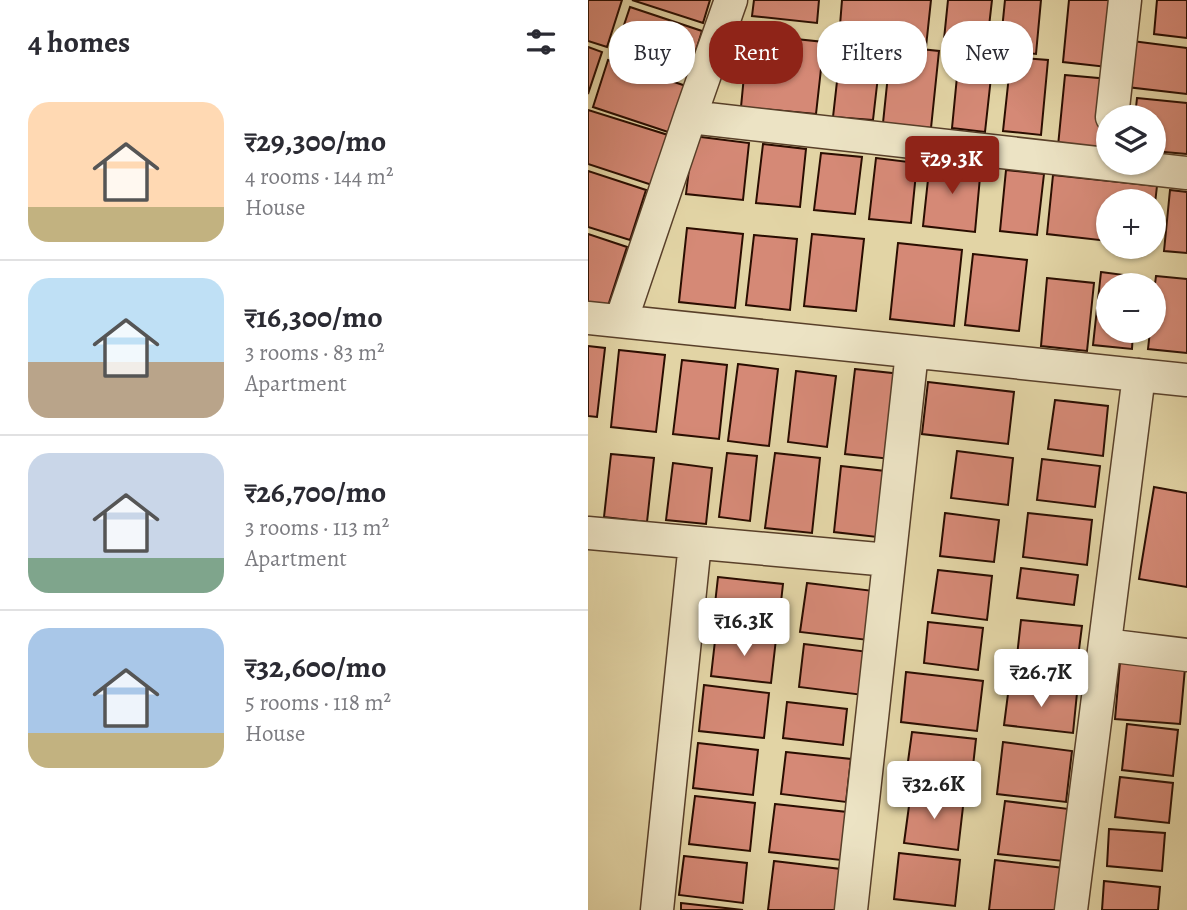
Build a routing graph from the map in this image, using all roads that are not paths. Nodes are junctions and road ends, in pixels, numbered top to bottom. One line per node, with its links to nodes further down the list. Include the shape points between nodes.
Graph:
1 (731, 0): 4 (street)
2 (1125, 0): 3 (street)
3 (1113, 105)
4 (690, 117): 5 (street); 9 (street)
5 (1096, 161)
6 (1166, 170): 7 (street)
7 (1187, 173)
8 (588, 318): 9 (street)
9 (621, 321): 10 (street)
10 (912, 352): 11 (street); 15 (street)
11 (1139, 375): 12 (street); 16 (street)
12 (1187, 380)
13 (588, 533): 14 (street)
14 (695, 543): 15 (street); 18 (street)
15 (889, 560): 19 (street)
16 (1105, 645): 17 (street); 20 (street)
17 (1187, 654)
18 (657, 910)
19 (852, 910)
20 (1071, 910)

